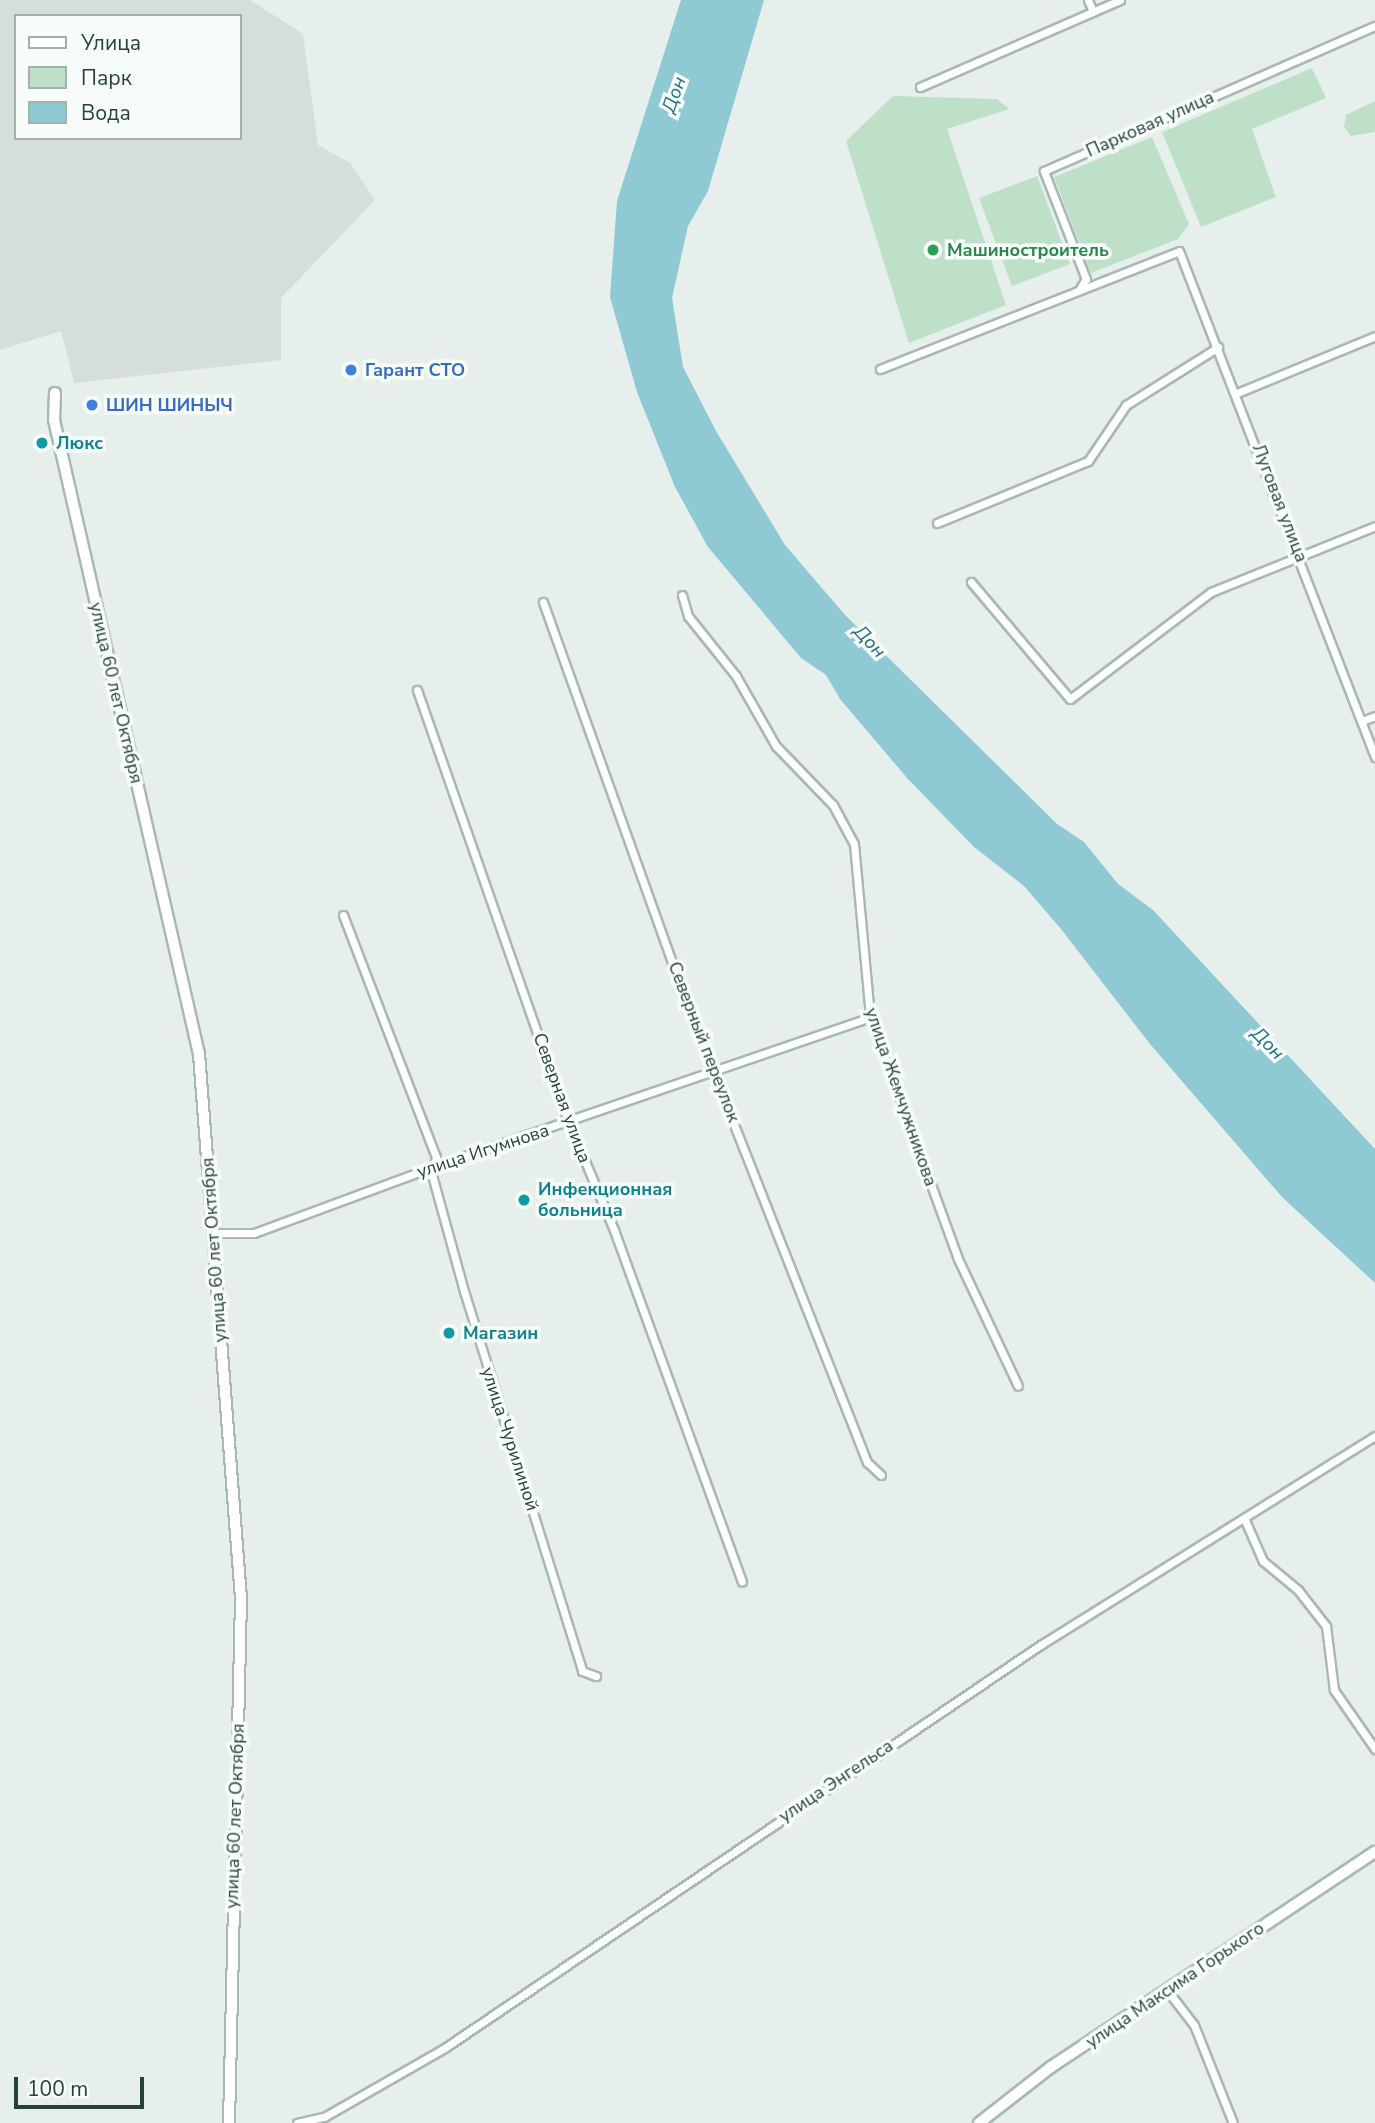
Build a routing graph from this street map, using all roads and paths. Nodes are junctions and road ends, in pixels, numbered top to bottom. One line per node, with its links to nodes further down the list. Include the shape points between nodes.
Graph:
1 (1088, 0): 3 (street)
2 (1120, 0): 3 (street)
3 (1093, 12): 5 (street)
4 (1375, 26): 6 (street, Парковая улица, via 1044,171 1087,279)
5 (920, 87)
6 (1078, 291): 8 (street, Луговая улица, via 1179,251); 9 (street)
7 (1375, 336): 11 (street)
8 (1218, 347): 11 (street, Луговая улица); 12 (street, via 1126,405 1087,461)
9 (880, 369)
10 (55, 393): 27 (street, улица 60 лет Октября, via 54,420 199,1054)
11 (1237, 393): 14 (street, Луговая улица)
12 (937, 523)
13 (1375, 526): 14 (street)
14 (1301, 556): 15 (street, via 1211,592 1070,699); 20 (street, Луговая улица)
15 (971, 582)
16 (682, 595): 23 (street, улица Жемчужникова, via 688,616 736,676 776,746 833,805 853,845)
17 (543, 602): 24 (street, Северный переулок)
18 (417, 690): 25 (street, Северная улица)
19 (1375, 716): 20 (street)
20 (1362, 722): 21 (street, Луговая улица)
21 (1375, 757)
22 (343, 915): 26 (street, улица Чурилиной, via 436,1157)
23 (870, 1017): 24 (street, улица Игумнова); 28 (street, улица Жемчужникова, via 958,1259)
24 (716, 1072): 25 (street, улица Игумнова, via 615,1103); 30 (street, Северный переулок, via 867,1462)
25 (569, 1123): 26 (street, улица Игумнова); 32 (street, Северная улица, via 614,1230)
26 (434, 1167): 27 (street, улица Игумнова, via 254,1233); 33 (street, улица Чурилиной, via 432,1175 464,1292 582,1671)
27 (213, 1233): 37 (street, улица 60 лет Октября, via 241,1598)
28 (1018, 1386)
29 (1375, 1436): 31 (street, улица Энгельса)
30 (881, 1475)
31 (1244, 1518): 34 (street, via 1263,1561 1298,1590 1326,1626 1334,1690); 38 (street, улица Энгельса, via 858,1766 446,2047 324,2118)
32 (742, 1581)
33 (596, 1676)
34 (1375, 1749)
35 (1375, 1852): 36 (street, улица Максима Горького)
36 (1167, 1990): 39 (street, улица Максима Горького, via 1051,2067); 40 (street, via 1194,2025)
37 (229, 2123)
38 (298, 2123)
39 (979, 2123)
40 (1233, 2123)

